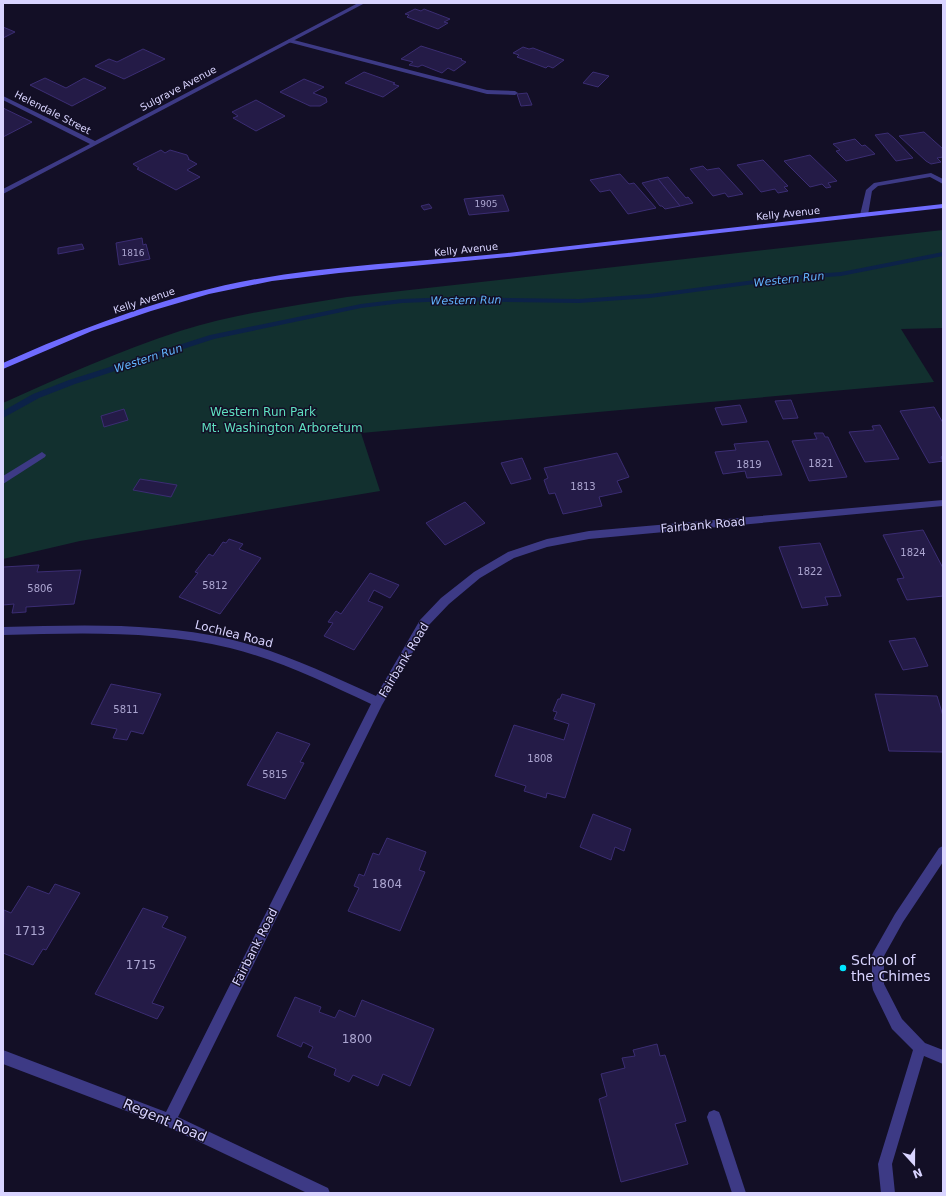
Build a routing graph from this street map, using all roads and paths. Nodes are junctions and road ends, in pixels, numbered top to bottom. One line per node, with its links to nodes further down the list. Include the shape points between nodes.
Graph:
1 (362, 3): 2 (street, Sulgrave Avenue)
2 (290, 41): 3 (street, via 487,92); 5 (street, Sulgrave Avenue)
3 (514, 93)
4 (3, 98): 5 (street, Helendale Street)
5 (94, 143): 7 (street, Sulgrave Avenue)
6 (943, 182): 9 (street, via 931,175 876,184 869,190)
7 (3, 192)
8 (943, 206): 9 (main road, Kelly Avenue)
9 (864, 215): 10 (main road, Kelly Avenue, via 443,262 307,274 241,285 180,299 121,317 55,342)
10 (3, 366)
11 (42, 455): 12 (street)
12 (3, 481)
13 (943, 503): 15 (street, Fairbank Road, via 588,536 547,543 518,553 477,575 445,601 424,623)
14 (3, 631): 15 (street, Lochlea Road, via 130,631 210,639 300,666)
15 (378, 702): 21 (street, Fairbank Road)
16 (943, 852): 17 (street, via 878,955 878,985 897,1024)
17 (920, 1048): 19 (street); 24 (street, via 885,1164)
18 (3, 1057): 21 (street, Regent Road)
19 (943, 1057)
20 (714, 1118): 23 (street)
21 (169, 1120): 22 (street, Regent Road)
22 (323, 1193)
23 (739, 1193)
24 (888, 1193)

